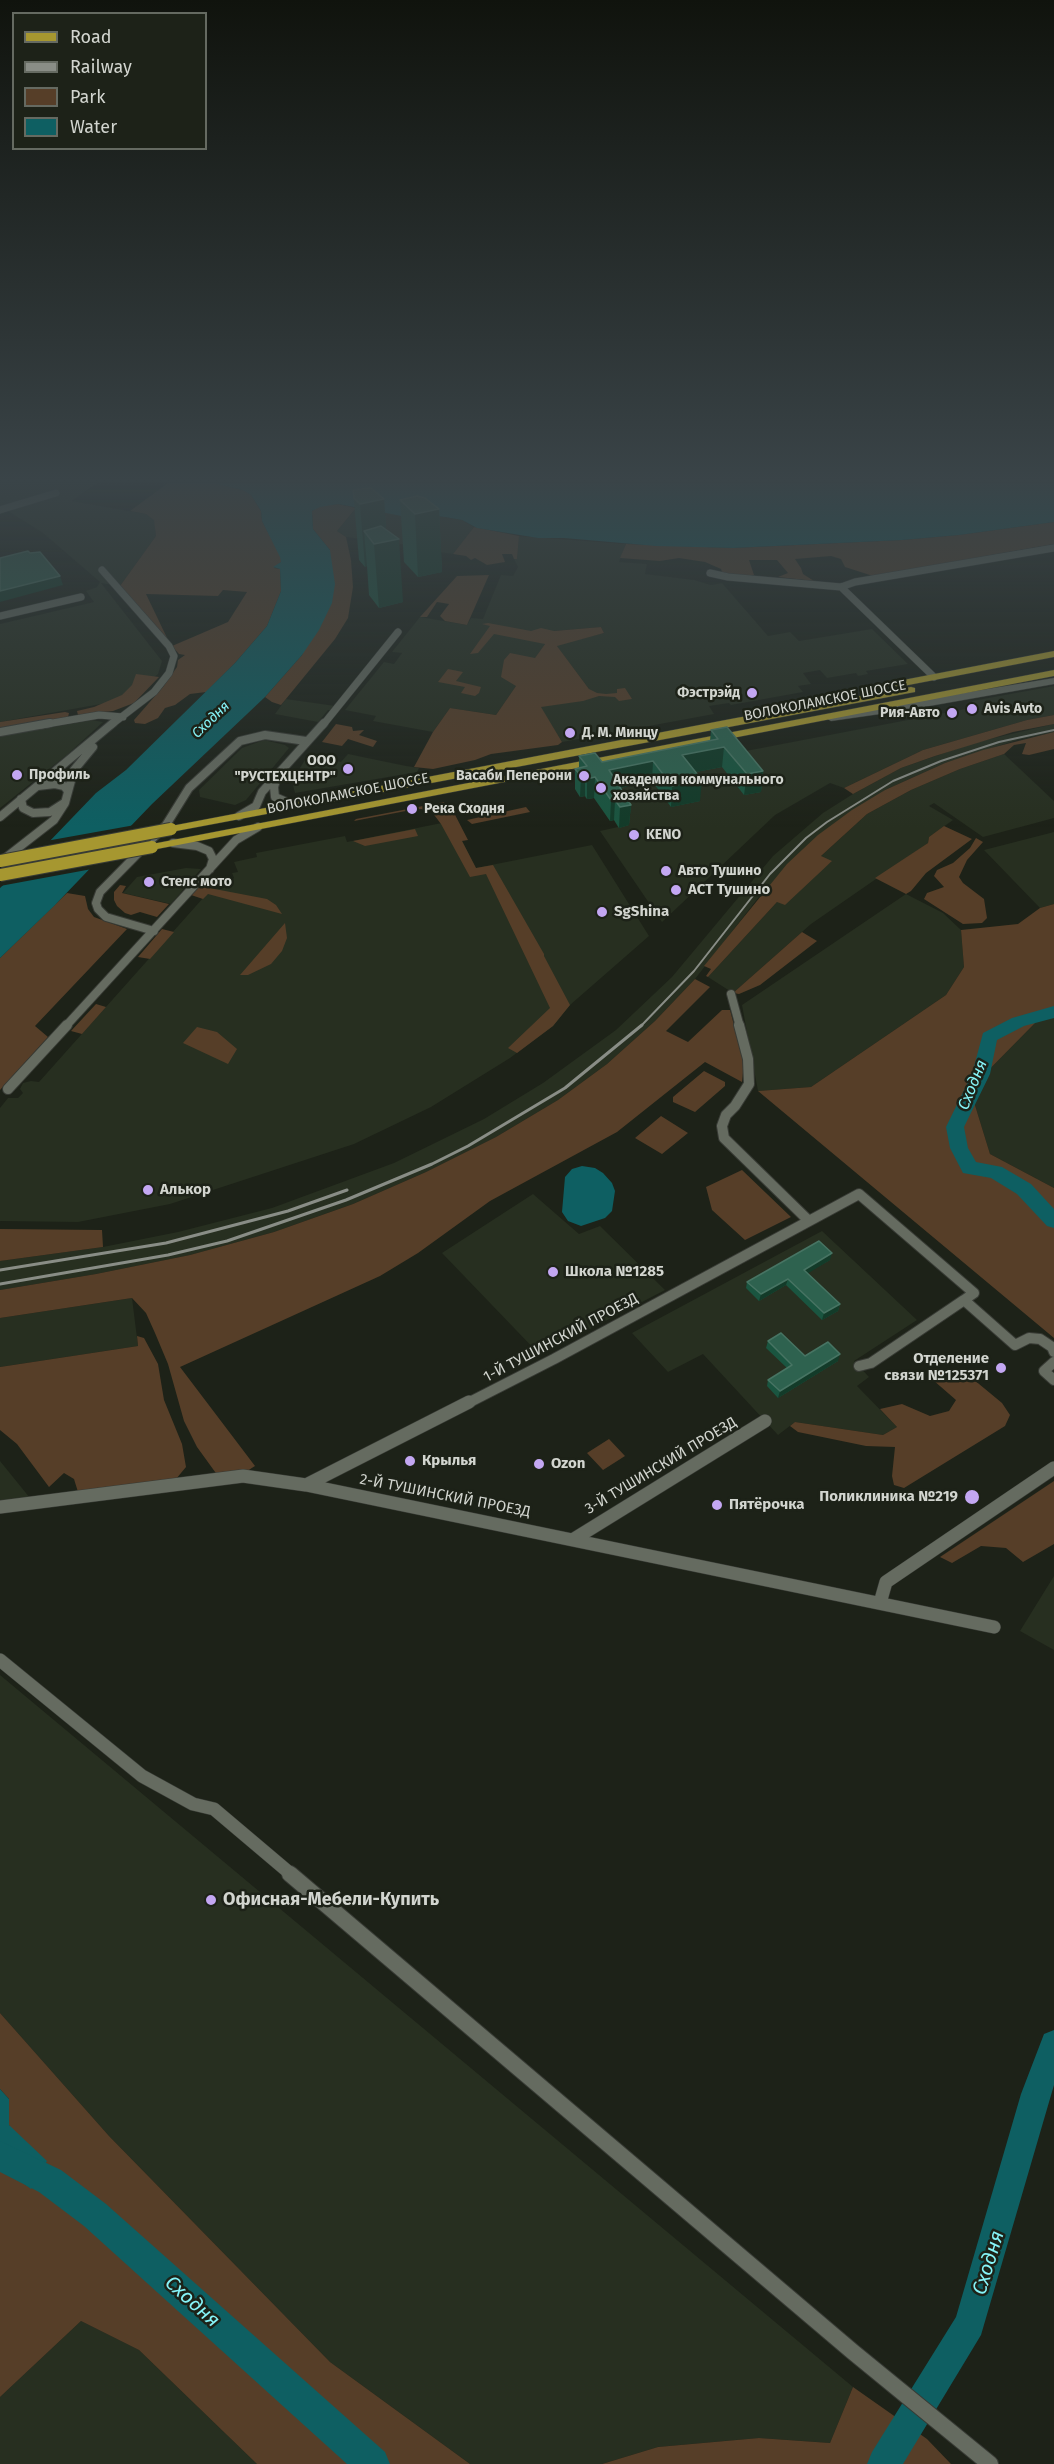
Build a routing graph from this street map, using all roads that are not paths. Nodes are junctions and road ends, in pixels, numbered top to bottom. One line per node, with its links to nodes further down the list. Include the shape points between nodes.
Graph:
1 (77, 598): 4 (street)
2 (127, 598): 11 (street, via 174,656 169,673 154,692)
3 (853, 598): 9 (street)
4 (0, 616)
5 (398, 632): 15 (street, via 337,709)
6 (1054, 654): 9 (main road)
7 (1054, 664): 12 (main road, ВОЛОКОЛАМСКОЕ ШОССЕ)
8 (1054, 673): 13 (main road, ВОЛОКОЛАМСКОЕ ШОССЕ)
9 (934, 677): 12 (main road)
10 (1054, 681): 13 (main road)
11 (123, 717): 14 (street, via 99,715); 17 (street); 18 (street, via 85,755 74,770)
12 (742, 719): 20 (main road, ВОЛОКОЛАМСКОЕ ШОССЕ)
13 (789, 723): 24 (main road, ВОЛОКОЛАМСКОЕ ШОССЕ)
14 (0, 732)
15 (306, 741): 16 (street); 29 (street, via 265,735 240,741 189,788 166,825 100,892 96,903 101,913)
16 (278, 774): 20 (street, via 275,797 289,803); 22 (street, via 255,806)
17 (35, 787): 18 (street, via 55,784); 19 (street)
18 (68, 791): 21 (street)
19 (21, 799): 21 (street, via 23,808 33,813 50,812); 23 (street)
20 (310, 802): 22 (main road, ВОЛОКОЛАМСКОЕ ШОССЕ)
21 (64, 803): 26 (street, via 54,820)
22 (239, 816): 26 (main road, ВОЛОКОЛАМСКОЕ ШОССЕ, bridge)
23 (0, 817)
24 (258, 827): 25 (main road, ВОЛОКОЛАМСКОЕ ШОССЕ); 27 (street, via 236,840)
25 (173, 843): 27 (street, via 209,851 213,859); 28 (main road, ВОЛОКОЛАМСКОЕ ШОССЕ, bridge)
26 (0, 861)
27 (209, 872): 29 (street)
28 (0, 875)
29 (154, 931): 31 (street)
30 (731, 994): 32 (street, via 748,1059 749,1084 726,1115 722,1126 724,1138)
31 (9, 1089)
32 (808, 1221): 33 (street, 1-Й ТУШИНСКИЙ ПРОЕЗД, via 859,1194 974,1293); 40 (street, 1-Й ТУШИНСКИЙ ПРОЕЗД, via 554,1359)
33 (964, 1300): 34 (street, via 1015,1345 1029,1338 1040,1339); 36 (street, via 871,1363)
34 (1054, 1352)
35 (1054, 1362): 37 (street, via 1044,1371)
36 (859, 1366)
37 (1054, 1380)
38 (765, 1421): 42 (street, 3-Й ТУШИНСКИЙ ПРОЕЗД)
39 (1054, 1468): 43 (street, via 886,1582)
40 (306, 1485): 41 (street, 2-Й ТУШИНСКИЙ ПРОЕЗД, via 243,1476); 42 (street, 2-Й ТУШИНСКИЙ ПРОЕЗД)
41 (0, 1506)
42 (574, 1539): 43 (street, 2-Й ТУШИНСКИЙ ПРОЕЗД)
43 (880, 1603): 44 (street, 2-Й ТУШИНСКИЙ ПРОЕЗД)
44 (994, 1627)
45 (0, 1660): 46 (street, via 142,1776 193,1804 214,1809)
46 (990, 2464)

